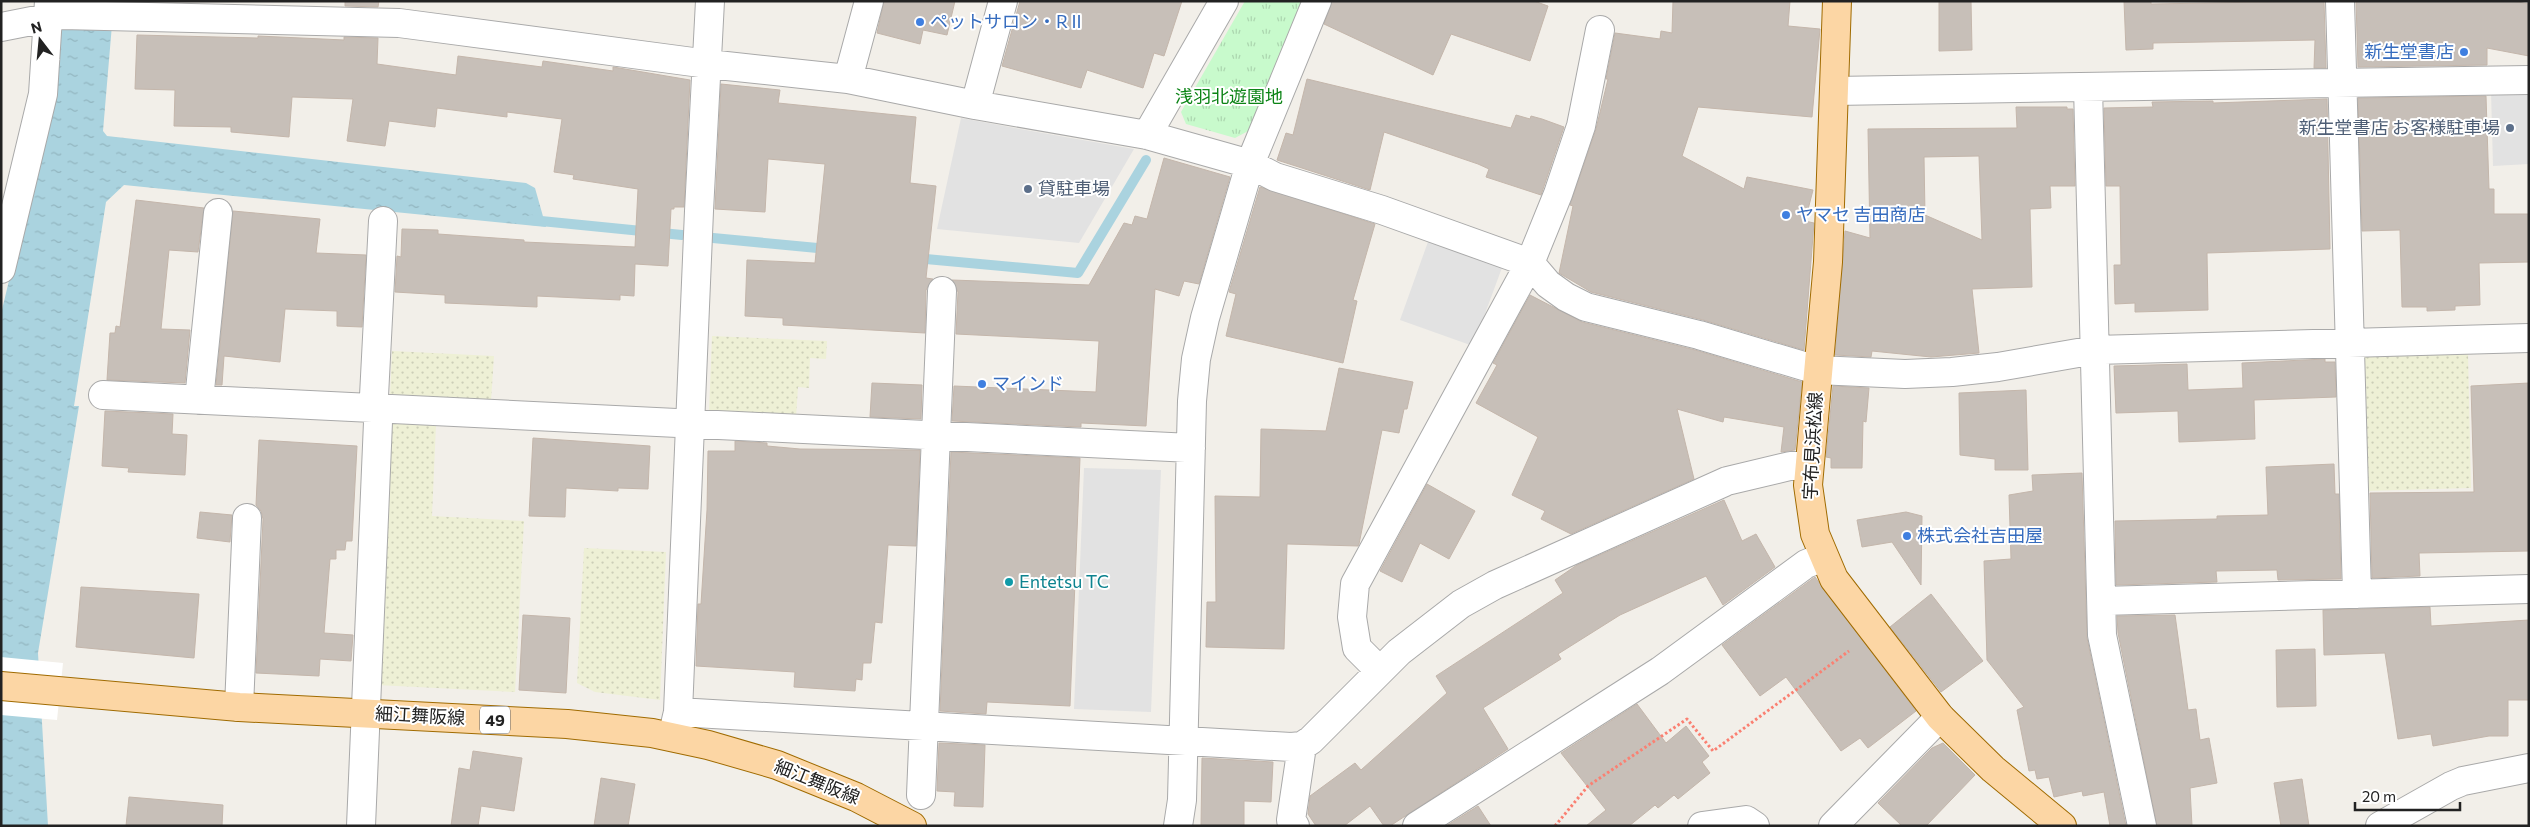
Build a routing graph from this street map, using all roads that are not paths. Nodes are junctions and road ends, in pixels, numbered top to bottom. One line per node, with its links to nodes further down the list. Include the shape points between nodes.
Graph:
1 (710, 1): 13 (street)
2 (869, 1): 14 (street)
3 (1003, 1): 19 (street)
4 (1224, 1): 20 (street)
5 (1317, 1): 21 (street)
6 (1837, 1): 18 (main road, 宇布見浜松線)
7 (2340, 1): 16 (street)
8 (53, 11): 9 (street); 11 (street); 25 (street, via 43,94)
9 (129, 11): 10 (street)
10 (400, 12): 13 (street)
11 (1, 27)
12 (1600, 30): 24 (street, via 1581,126)
13 (708, 64): 14 (street); 34 (street)
14 (848, 79): 19 (street)
15 (2529, 80): 16 (street)
16 (2342, 83): 17 (street); 28 (street)
17 (2088, 87): 18 (street); 29 (street)
18 (1834, 91): 30 (main road, 宇布見浜松線, via 1828,262)
19 (975, 105): 20 (street)
20 (1147, 135): 21 (street)
21 (1250, 164): 24 (street, via 1275,177 1382,210); 36 (street, via 1200,338 1194,380)
22 (218, 213): 32 (street)
23 (383, 222): 33 (street)
24 (1530, 263): 30 (street, via 1548,284 1566,298 1586,307 1699,335); 43 (street, via 1355,584 1352,617 1357,648)
25 (1, 269)
26 (942, 291): 35 (street)
27 (2529, 338): 28 (street)
28 (2350, 343): 29 (street); 41 (street)
29 (2095, 350): 30 (street, via 1952,372 1905,374); 42 (street)
30 (1817, 370): 37 (main road, 宇布見浜松線)
31 (104, 395): 32 (street)
32 (199, 400): 33 (street)
33 (376, 409): 34 (street); 46 (street)
34 (690, 424): 35 (street); 48 (street)
35 (936, 436): 36 (street); 49 (street)
36 (1191, 448): 50 (street)
37 (1809, 466): 39 (main road, 宇布見浜松線, via 1810,510); 43 (street, via 1790,466 1727,482 1495,585 1429,627)
38 (247, 518): 45 (street)
39 (1823, 557): 47 (main road, 宇布見浜松線, via 1834,579); 58 (street, via 1806,564 1660,670)
40 (2529, 589): 41 (street)
41 (2357, 594): 42 (street)
42 (2102, 600): 63 (street, via 2102,635)
43 (1380, 671): 51 (street)
44 (1, 686): 45 (main road, 細江舞阪線 / 49)
45 (239, 707): 46 (main road, 細江舞阪線 / 49)
46 (366, 713): 48 (main road, 細江舞阪線 / 49, via 576,724); 54 (street)
47 (1940, 717): 61 (street); 62 (main road, 宇布見浜松線, via 1993,769)
48 (675, 725): 49 (street); 55 (main road, 細江舞阪線 / 49, via 736,752 856,797)
49 (924, 726): 50 (street); 53 (street)
50 (1183, 741): 51 (street); 56 (street)
51 (1302, 746): 57 (street, via 1291,820)
52 (2529, 768): 64 (street, via 2463,781)
53 (921, 795)
54 (361, 826)
55 (912, 826)
56 (1178, 826)
57 (1295, 826)
58 (1417, 826)
59 (1702, 826): 60 (street, via 1746,820)
60 (1755, 826)
61 (1833, 826)
62 (2062, 826)
63 (2142, 826)
64 (2380, 826)

